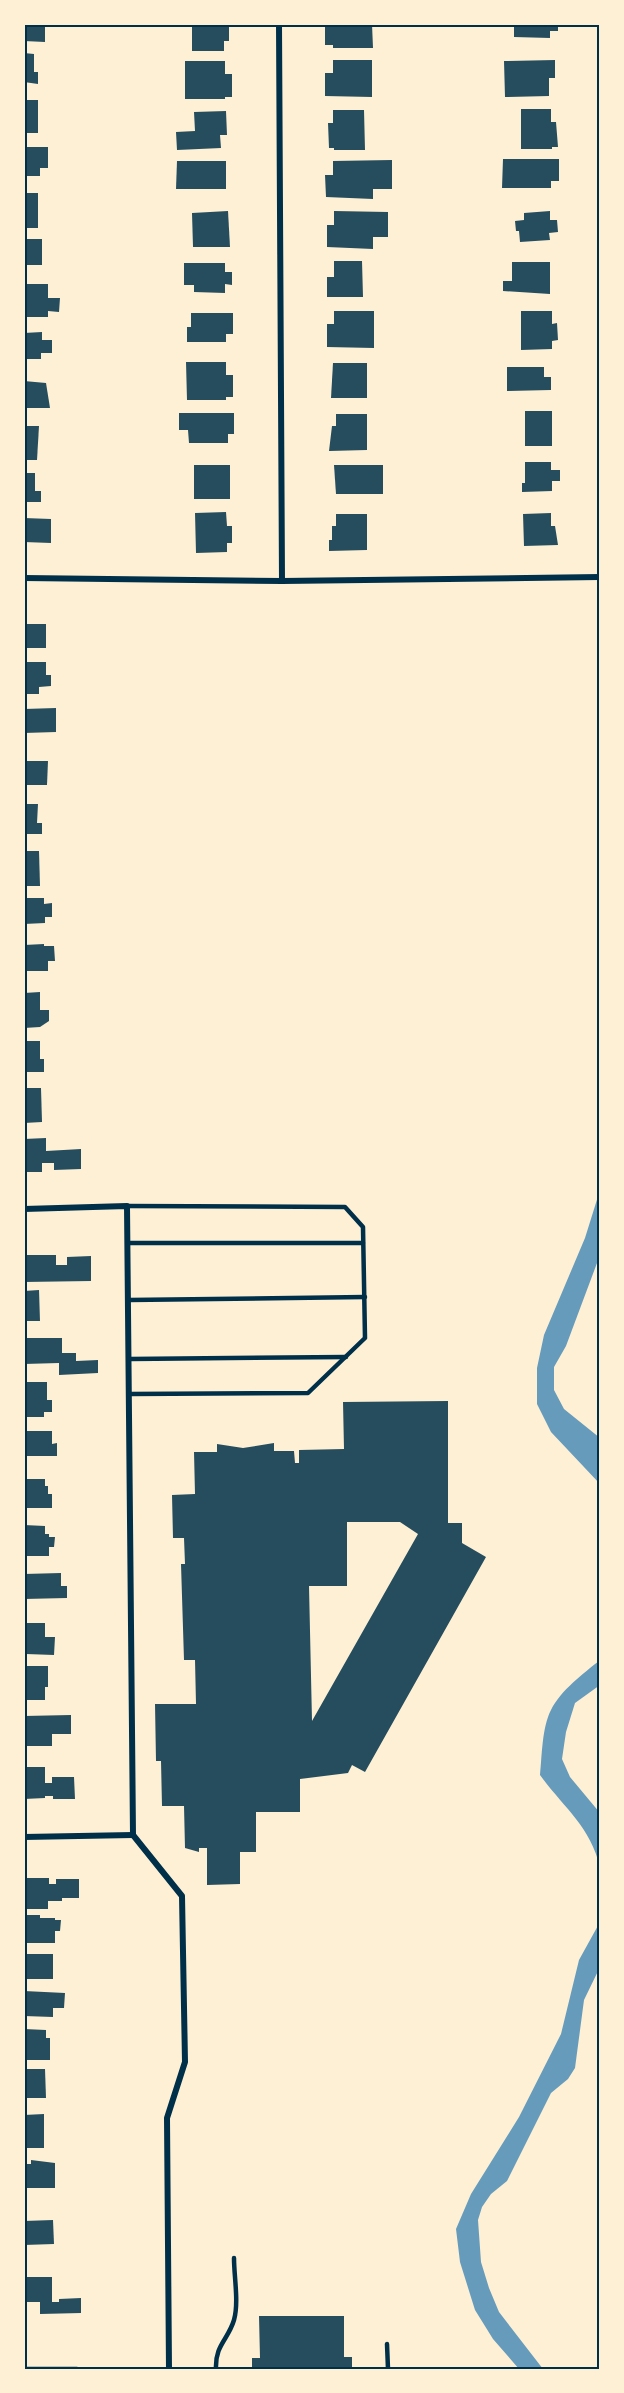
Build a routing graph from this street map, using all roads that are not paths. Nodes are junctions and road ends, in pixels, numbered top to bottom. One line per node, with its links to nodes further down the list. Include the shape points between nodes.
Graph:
1 (279, 24): 4 (street)
2 (600, 577): 4 (street)
3 (24, 578): 4 (street)
4 (282, 581)
5 (128, 1206): 6 (street); 7 (street); 8 (lane, via 345,1207 363,1227)
6 (24, 1209)
7 (128, 1243): 8 (lane); 10 (street)
8 (363, 1243): 9 (lane)
9 (365, 1297): 10 (lane); 11 (lane, via 365,1338)
10 (129, 1300): 12 (street)
11 (346, 1357): 12 (lane); 13 (lane, via 308,1393)
12 (130, 1359): 13 (street)
13 (130, 1394): 14 (street)
14 (133, 1835): 15 (street); 20 (street, via 182,1896 185,2062 167,2118)
15 (24, 1837)
16 (234, 2258): 21 (lane, via 234,2319 219,2347)
17 (387, 2344): 22 (lane)
18 (24, 2369): 19 (lane)
19 (77, 2369)
20 (169, 2369)
21 (216, 2369)
22 (388, 2369)

